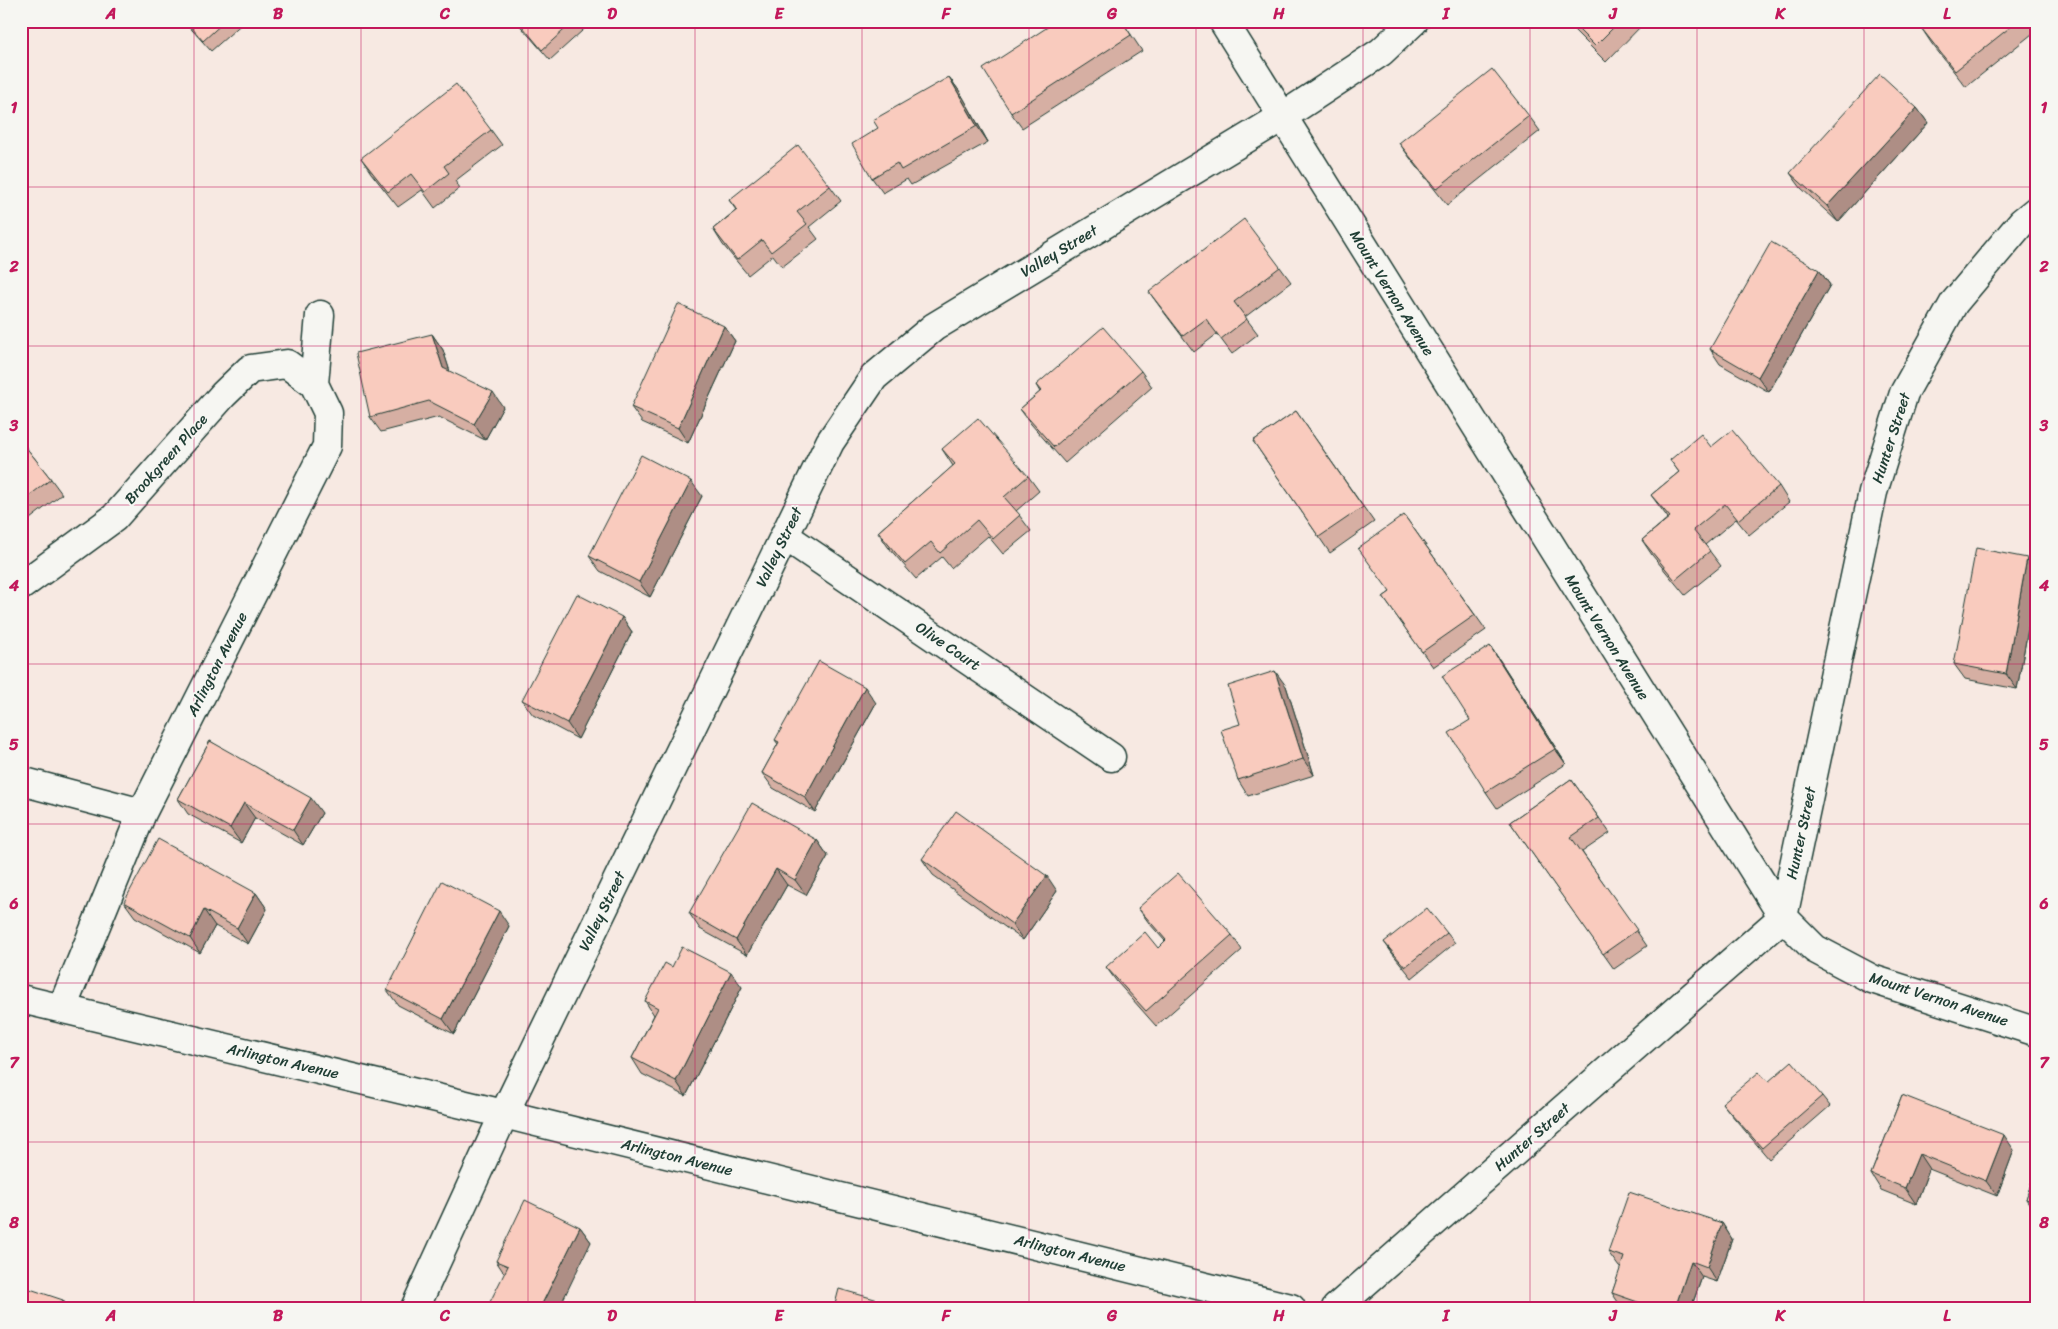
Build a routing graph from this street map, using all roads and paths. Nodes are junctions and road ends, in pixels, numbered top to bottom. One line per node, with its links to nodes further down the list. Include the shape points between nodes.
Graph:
1 (1223, 21): 3 (street, Mount Vernon Avenue)
2 (1414, 21): 3 (street, Valley Street, via 1382,52)
3 (1282, 117): 7 (street, Valley Street, via 934,326 874,377 830,442); 12 (street, Mount Vernon Avenue)
4 (2032, 222): 12 (street, Hunter Street, via 1954,303 1904,394 1873,492)
5 (320, 315): 6 (street, Arlington Avenue)
6 (314, 384): 8 (street, Brookgreen Place, via 287,364 250,369 114,518); 11 (street, Arlington Avenue, via 328,414 327,446)
7 (785, 536): 9 (street, Olive Court); 16 (street, Valley Street)
8 (21, 586)
9 (1111, 757)
10 (21, 781): 11 (street)
11 (142, 813): 14 (street, Arlington Avenue)
12 (1783, 917): 15 (street, Mount Vernon Avenue, via 1815,949 1872,978); 19 (street, Hunter Street)
13 (21, 999): 14 (street, Arlington Avenue)
14 (62, 1008): 16 (street, Arlington Avenue)
15 (2037, 1032)
16 (504, 1114): 17 (street, Valley Street); 18 (street, Arlington Avenue)
17 (415, 1308)
18 (1291, 1308)
19 (1336, 1308)

